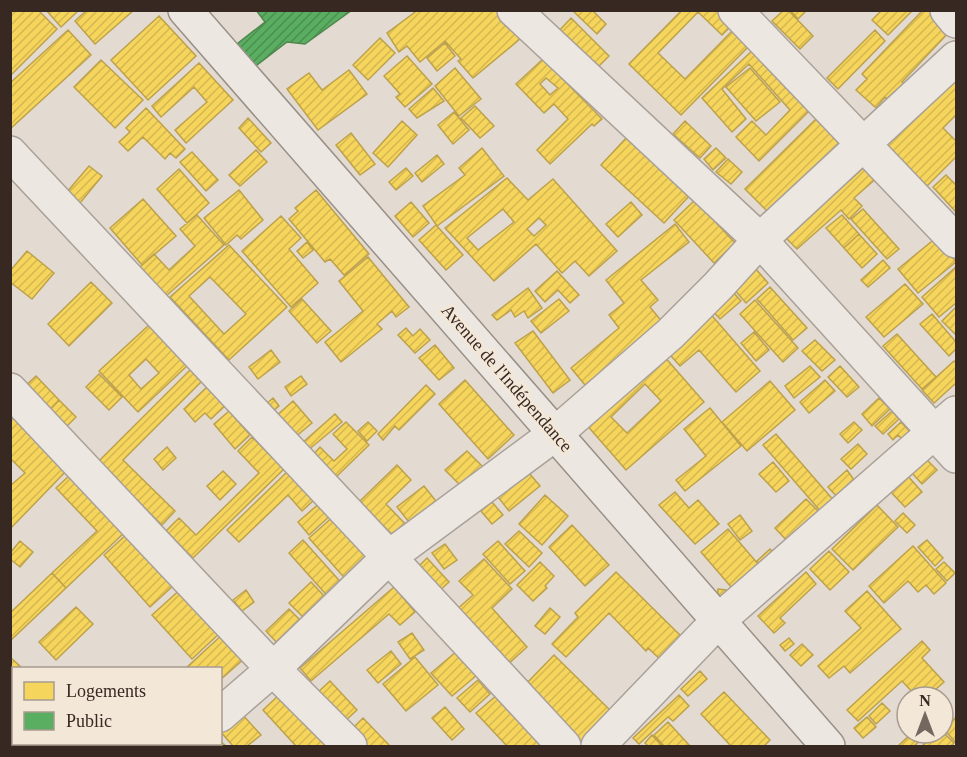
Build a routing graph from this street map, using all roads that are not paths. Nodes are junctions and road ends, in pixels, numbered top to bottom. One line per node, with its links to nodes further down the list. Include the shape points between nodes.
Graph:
1 (185, 10): 13 (street, Avenue de l'Indépendance)
2 (514, 10): 9 (street)
3 (735, 10): 7 (street)
4 (947, 10): 5 (street)
5 (957, 21)
6 (957, 58): 7 (street)
7 (863, 143): 9 (street); 10 (street)
8 (10, 153): 15 (street)
9 (760, 240): 12 (street); 13 (street, via 670,334)
10 (957, 241)
11 (10, 390): 17 (street)
12 (946, 422): 14 (street); 16 (street)
13 (555, 434): 15 (street); 16 (street, Avenue de l'Indépendance)
14 (957, 456)
15 (389, 557): 17 (street); 20 (street)
16 (718, 621): 21 (street); 22 (street, Avenue de l'Indépendance)
17 (273, 669): 18 (street); 19 (street)
18 (222, 713)
19 (350, 747)
20 (564, 747)
21 (598, 747)
22 (828, 747)

